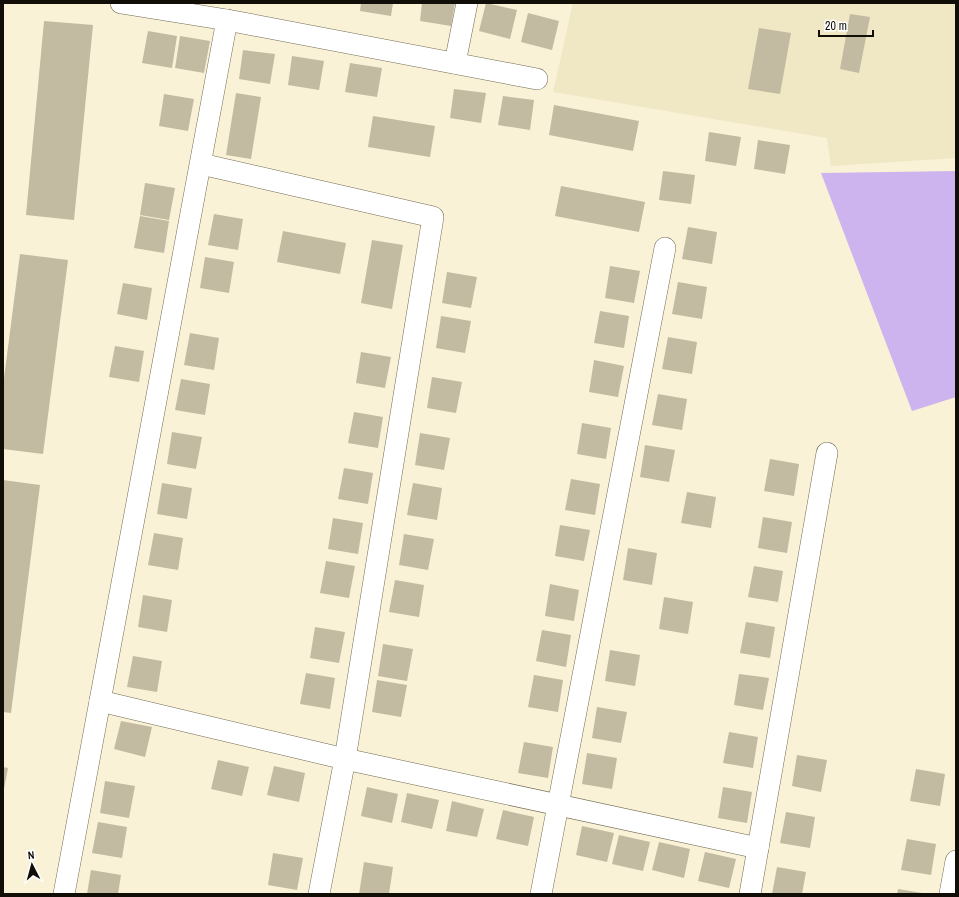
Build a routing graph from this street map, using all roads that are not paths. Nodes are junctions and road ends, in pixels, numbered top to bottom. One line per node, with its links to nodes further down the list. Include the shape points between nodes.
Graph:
1 (121, 3): 3 (street)
2 (467, 3): 4 (street)
3 (228, 20): 4 (street); 6 (street)
4 (455, 63): 5 (street)
5 (537, 80)
6 (201, 164): 9 (street); 10 (street, via 433,217)
7 (665, 248): 11 (street)
8 (827, 453): 12 (street)
9 (100, 701): 10 (street); 14 (street)
10 (345, 759): 11 (street); 15 (street)
11 (558, 805): 12 (street); 16 (street)
12 (758, 848): 17 (street)
13 (956, 861): 18 (street)
14 (64, 894)
15 (319, 894)
16 (541, 894)
17 (750, 894)
18 (950, 894)

